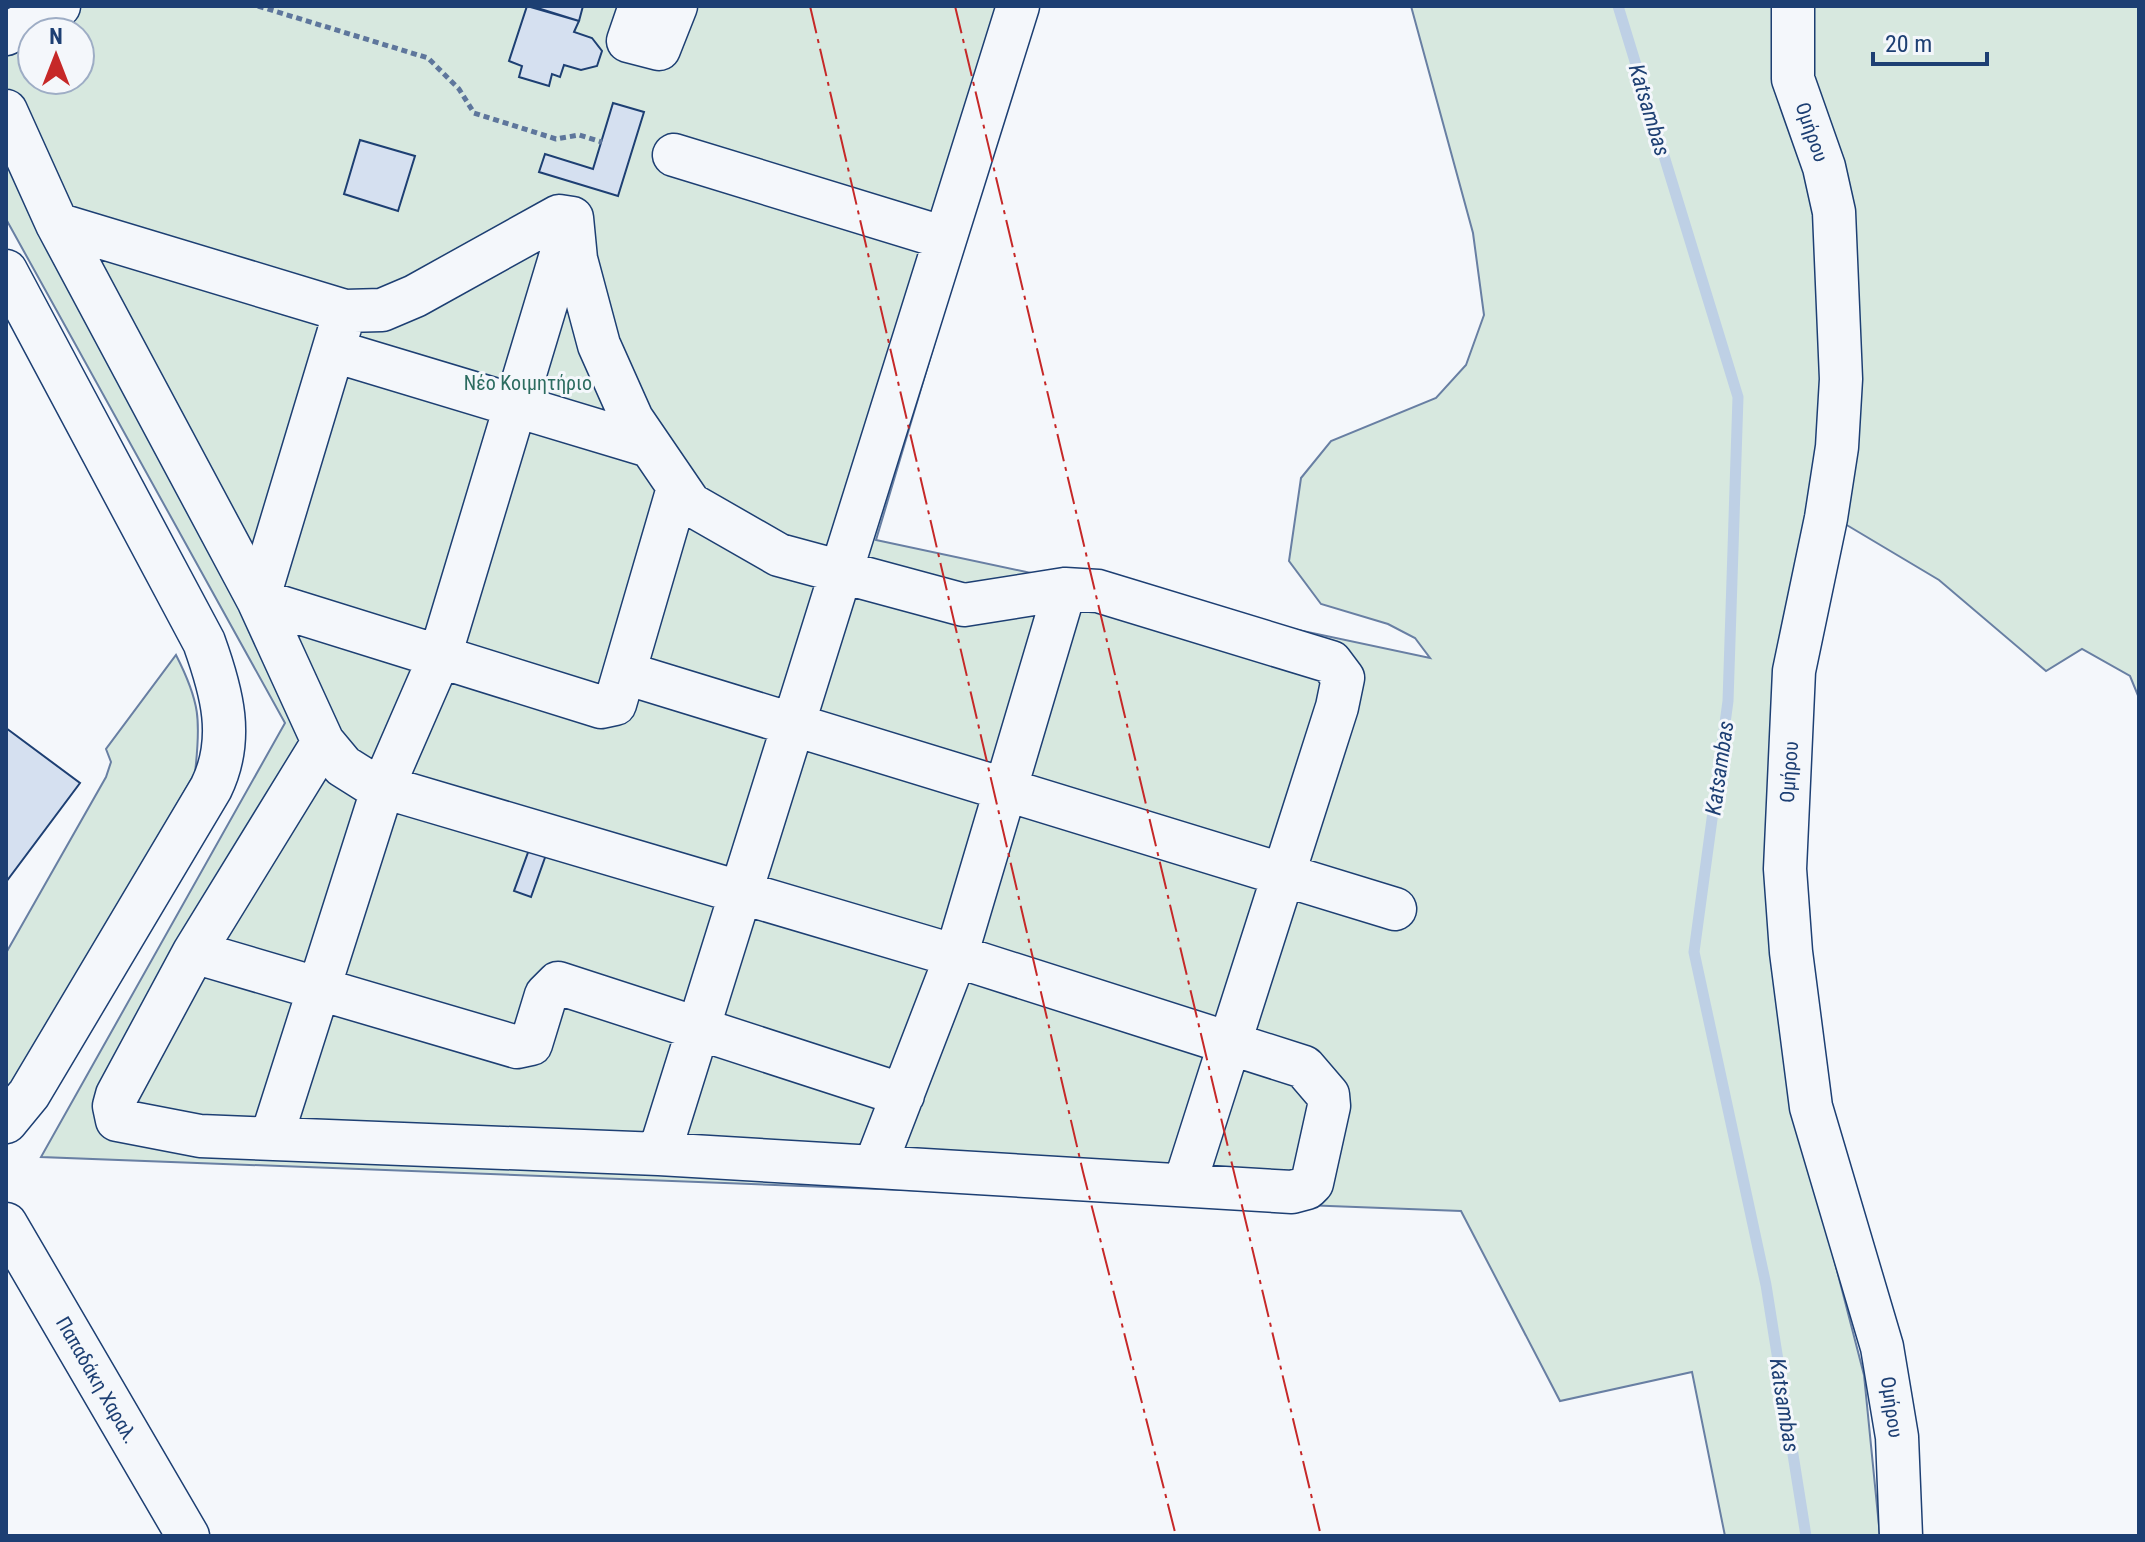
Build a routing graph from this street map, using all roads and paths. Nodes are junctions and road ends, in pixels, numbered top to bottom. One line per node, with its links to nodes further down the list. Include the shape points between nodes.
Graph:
1 (59, 6): 7 (street)
2 (258, 6): 9 (path, via 428,58 474,113 556,139 579,135)
3 (640, 6): 4 (street, via 628,41 659,49)
4 (676, 6)
5 (1018, 6): 13 (street)
6 (1793, 6): 45 (street, Ομήρου, via 1793,79 1834,212 1841,379 1826,518 1794,671 1785,869 1811,1107 1882,1347 1897,1437)
7 (6, 34)
8 (6, 111): 12 (street)
9 (602, 142)
10 (674, 155): 13 (street)
11 (572, 218): 15 (street, via 559,216 382,310); 17 (street); 18 (street, via 576,259 599,345)
12 (57, 224): 15 (street); 22 (street)
13 (945, 238): 20 (street)
14 (6, 271): 38 (street, via 204,642 216,674 225,730 211,788 29,1094)
15 (345, 311): 16 (street)
16 (334, 351): 17 (street); 22 (street)
17 (514, 405): 18 (street); 23 (street)
18 (649, 446): 19 (street)
19 (678, 488): 20 (street, via 690,504 779,555); 24 (street)
20 (840, 570): 21 (street, via 964,605); 25 (street)
21 (1065, 589): 28 (street); 29 (street, via 1098,591 1331,662 1343,678)
22 (258, 600): 23 (street); 26 (street)
23 (440, 656): 24 (street, via 601,707 615,704); 27 (street)
24 (625, 673): 25 (street)
25 (792, 725): 28 (street); 30 (street)
26 (323, 742): 27 (street, via 343,766); 32 (street)
27 (383, 787): 30 (street); 34 (street)
28 (1004, 790): 29 (street); 33 (street)
29 (1284, 876): 31 (street); 36 (street)
30 (738, 893): 33 (street); 35 (street)
31 (1395, 909)
32 (194, 952): 34 (street); 39 (street, via 117,1095 117,1120 200,1136)
33 (956, 956): 36 (street); 37 (street)
34 (318, 989): 35 (street, via 517,1047 531,1044 546,995 558,983); 39 (street)
35 (697, 1029): 37 (street); 40 (street)
36 (1231, 1044): 42 (street); 42 (street, via 1304,1067 1328,1095 1312,1183 1292,1192)
37 (903, 1095): 41 (street)
38 (6, 1122)
39 (271, 1139): 40 (street)
40 (659, 1154): 41 (street)
41 (875, 1166): 42 (street)
42 (1185, 1183)
43 (6, 1224): 44 (street, Παπαδάκη Χαραλ.)
44 (188, 1536)
45 (1901, 1536)

